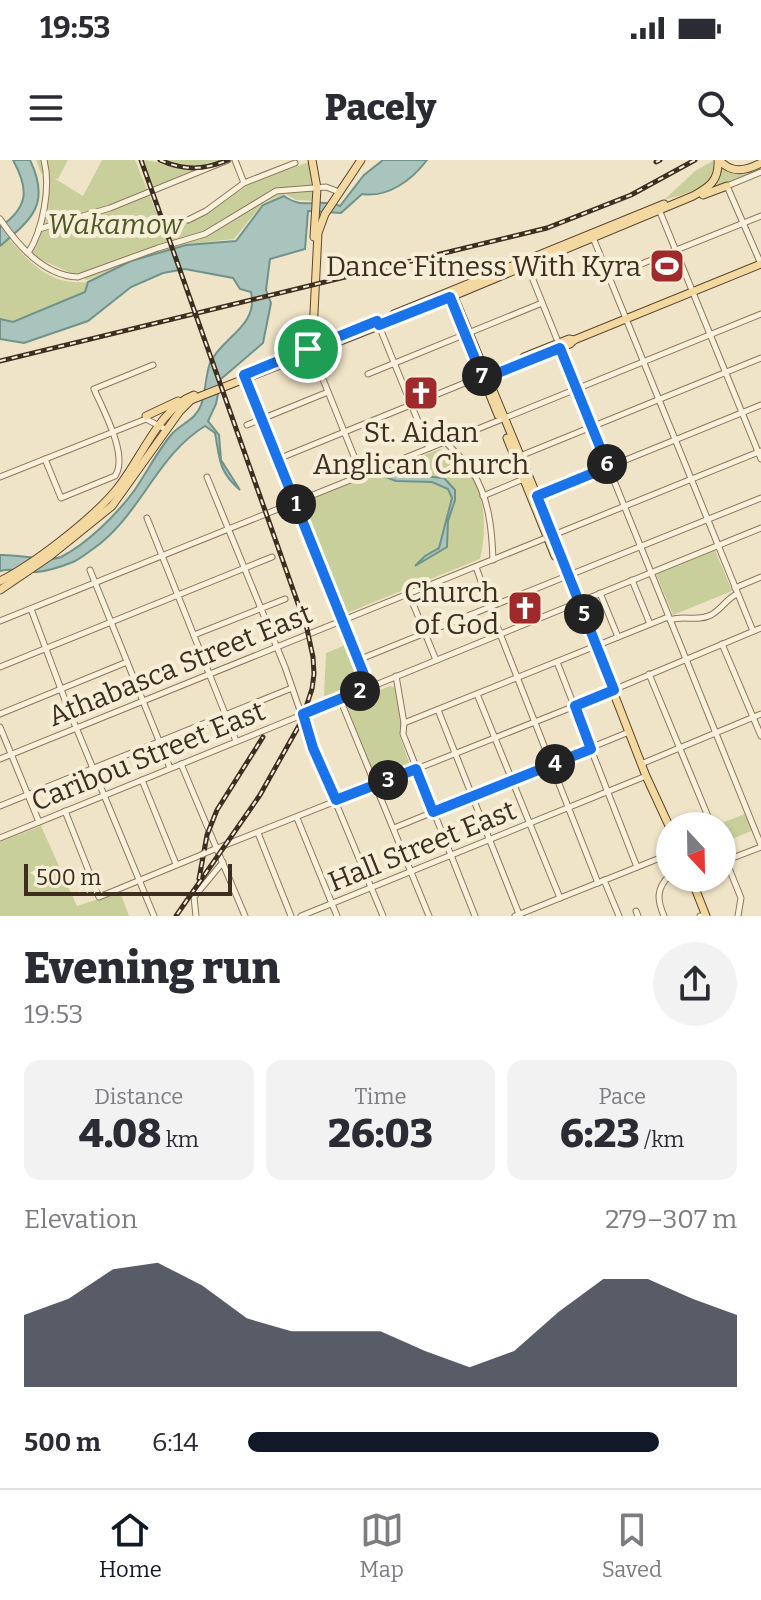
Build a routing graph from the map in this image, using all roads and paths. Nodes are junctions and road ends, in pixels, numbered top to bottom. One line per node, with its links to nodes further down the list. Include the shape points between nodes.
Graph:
1 (44, 160): 19 (street)
2 (228, 160): 19 (street, via 99,212)
3 (235, 160): 10 (street)
4 (312, 160): 12 (main road)
5 (361, 160): 13 (main road)
6 (717, 160): 8 (main road, via 734,170); 14 (main road, via 707,184)
7 (295, 163): 10 (street)
8 (761, 163)
9 (761, 172): 11 (street)
10 (244, 183): 16 (street)
11 (727, 186): 14 (main road); 18 (street)
12 (317, 192): 13 (street, via 326,187); 22 (street, via 276,191 205,234 78,277 48,269); 37 (main road)
13 (339, 192): 31 (main road, via 325,214 316,249)
14 (659, 208): 20 (main road); 21 (street)
15 (761, 216): 18 (street)
16 (188, 220)
17 (2, 221): 22 (street)
18 (743, 223): 21 (street); 24 (street)
19 (39, 229): 22 (street)
20 (592, 236): 23 (main road); 25 (street)
21 (676, 251): 25 (street); 26 (street)
22 (28, 253)
23 (526, 263): 27 (main road); 28 (street)
24 (761, 265): 26 (main road)
25 (609, 277): 30 (street)
26 (693, 291): 30 (main road); 34 (street)
27 (452, 294): 32 (main road); 33 (main road)
28 (542, 303): 33 (street); 36 (street)
29 (761, 314): 34 (street)
30 (626, 319): 36 (main road); 39 (street)
31 (312, 322): 35 (main road, via 318,336); 37 (main road)
32 (378, 323): 35 (main road); 37 (main road); 40 (street)
33 (468, 334): 40 (street); 44 (main road)
34 (711, 334): 39 (street); 42 (street)
35 (336, 338): 37 (main road)
36 (559, 346): 44 (main road); 46 (street)
37 (310, 348): 45 (main road); 45 (main road); 47 (street)
38 (761, 358): 42 (street)
39 (643, 361): 46 (street); 49 (street)
40 (395, 364): 43 (street); 50 (street)
41 (153, 365): 58 (street, via 94,389)
42 (726, 372): 49 (street); 52 (street)
43 (368, 374)
44 (486, 375): 50 (street); 54 (main road)
45 (244, 377): 48 (main road); 53 (street)
46 (576, 388): 54 (street); 57 (street)
47 (328, 391): 53 (street); 59 (street)
48 (192, 397): 55 (main road); 55 (main road)
49 (659, 400): 57 (street); 60 (street)
50 (411, 405): 59 (street); 62 (street)
51 (761, 405): 52 (street)
52 (743, 413): 60 (street); 63 (street)
53 (261, 419): 56 (street); 66 (street)
54 (502, 419): 61 (street); 64 (main road)
55 (157, 424): 58 (street); 86 (main road, via 107,501); 86 (main road, via 112,506)
56 (247, 425)
57 (592, 427): 64 (street); 68 (street)
58 (111, 431): 65 (street); 65 (street, via 120,469 80,492 61,498)
59 (344, 432): 66 (street); 69 (street)
60 (675, 440): 68 (street); 73 (street)
61 (446, 442): 62 (street); 74 (street, via 472,470)
62 (429, 448): 69 (street)
63 (760, 452): 67 (street); 73 (street, Athabasca Street East)
64 (518, 457): 72 (main road)
65 (45, 459): 70 (street)
66 (278, 459): 77 (street)
67 (761, 459)
68 (608, 467): 75 (street); 78 (street)
69 (362, 476): 77 (street)
70 (0, 477)
71 (207, 477): 82 (street)
72 (527, 478): 74 (street); 75 (main road)
73 (691, 479): 78 (street, Athabasca Street East); 80 (street)
74 (483, 496): 89 (street)
75 (534, 497): 83 (main road)
76 (761, 498): 80 (street)
77 (295, 503): 82 (street); 111 (street)
78 (624, 507): 83 (street, Athabasca Street East); 85 (street)
79 (147, 518): 87 (street)
80 (707, 520): 84 (street); 85 (street)
81 (761, 528): 84 (street, Caribou Street East)
82 (229, 530): 87 (street); 91 (street)
83 (550, 537): 89 (street, Athabasca Street East); 95 (main road)
84 (718, 546): 93 (street, Caribou Street East); 100 (street)
85 (641, 547): 93 (street); 95 (street)
86 (47, 554): 97 (main road); 99 (main road)
87 (163, 557): 98 (street); 103 (street)
88 (272, 557): 91 (street)
89 (493, 560): 90 (street, Athabasca Street East)
90 (476, 567): 102 (street, Athabasca Street East); 106 (street)
91 (245, 568): 103 (street); 107 (street)
92 (90, 570): 98 (street)
93 (651, 573): 96 (street, Caribou Street East); 109 (street)
94 (761, 577): 100 (street)
95 (566, 578): 105 (main road); 106 (street)
96 (632, 580): 101 (street, Caribou Street East); 113 (street)
97 (0, 581)
98 (95, 584): 108 (street); 112 (street)
99 (0, 590)
100 (736, 591): 109 (street, via 711,615); 115 (street)
101 (600, 593): 105 (street, Caribou Street East); 119 (street)
102 (409, 594): 111 (street, Athabasca Street East); 116 (street)
103 (178, 595): 112 (street); 118 (street)
104 (285, 599): 107 (street)
105 (577, 603): 117 (street, Caribou Street East); 122 (main road)
106 (492, 607): 116 (street); 117 (street)
107 (261, 608): 118 (street); 121 (street)
108 (31, 609): 110 (street); 123 (street)
109 (669, 618): 113 (street); 124 (street)
110 (0, 621)
111 (343, 621): 121 (street, Athabasca Street East); 125 (street)
112 (111, 622): 123 (street); 127 (street)
113 (650, 624): 119 (street)
114 (761, 629): 115 (street)
115 (753, 631): 120 (street)
116 (426, 633): 125 (street); 126 (street)
117 (503, 633): 126 (street, Caribou Street East); 133 (street)
118 (194, 635): 130 (street)
119 (618, 637): 122 (street)
120 (722, 644): 124 (street); 147 (street)
121 (277, 647): 130 (street, Athabasca Street East); 135 (street)
122 (594, 647): 128 (street); 137 (main road)
123 (46, 649): 129 (street); 136 (street)
124 (686, 658): 131 (street); 153 (street)
125 (358, 660): 134 (street)
126 (436, 660): 132 (street, Caribou Street East)
127 (127, 662): 136 (street); 140 (street)
128 (557, 662): 133 (street); 141 (street)
129 (0, 667)
130 (209, 674): 140 (street, Athabasca Street East); 146 (street)
131 (649, 674): 137 (street); 158 (street)
132 (396, 676): 134 (street, Caribou Street East); 149 (street)
133 (518, 678): 138 (street); 148 (street)
134 (369, 687): 139 (street, Caribou Street East)
135 (292, 688): 144 (street); 146 (street)
136 (60, 689): 143 (street); 151 (street)
137 (612, 690): 141 (street); 152 (main road)
138 (477, 694): 142 (street); 155 (street)
139 (340, 699): 144 (street, Caribou Street East); 172 (street)
140 (143, 701): 151 (street, Athabasca Street East); 156 (street)
141 (575, 706): 148 (street); 159 (street)
142 (438, 710): 149 (street); 161 (street)
143 (0, 714)
144 (303, 714): 157 (street, Caribou Street East); 177 (street)
145 (761, 714): 147 (street)
146 (226, 715): 156 (street); 157 (street)
147 (752, 718): 153 (street); 154 (street)
148 (536, 721): 155 (street); 165 (street)
149 (404, 723): 168 (street)
150 (0, 727): 160 (street)
151 (76, 728): 160 (street, Athabasca Street East); 166 (street)
152 (629, 732): 159 (street); 164 (main road)
153 (716, 733): 158 (street); 191 (street)
154 (761, 736)
155 (496, 738): 161 (street); 171 (street)
156 (159, 741): 166 (street); 167 (street)
157 (236, 741): 163 (street, Caribou Street East)
158 (678, 748): 164 (street); 183 (street)
159 (591, 749): 165 (street); 173 (street)
160 (11, 754): 162 (street, Athabasca Street East); 174 (street)
161 (456, 754): 168 (street); 176 (street)
162 (0, 759)
163 (181, 764): 167 (street, Caribou Street East); 192 (street)
164 (641, 764): 169 (main road)
165 (552, 765): 171 (street); 179 (street)
166 (92, 768): 174 (street); 175 (street)
167 (170, 768): 170 (street, Caribou Street East)
168 (416, 769): 172 (street); 181 (street)
169 (646, 776): 173 (street, Hall Street East); 182 (main road)
170 (142, 780): 175 (street, Caribou Street East); 197 (street)
171 (513, 780): 176 (street); 186 (street)
172 (375, 785): 177 (street); 187 (street)
173 (606, 792): 179 (street, Hall Street East); 198 (street)
174 (27, 795): 178 (street); 185 (street)
175 (103, 796): 180 (street, Caribou Street East); 200 (street)
176 (474, 796): 181 (street); 190 (street)
177 (336, 800): 184 (street); 202 (street)
178 (0, 806)
179 (569, 807): 186 (street, Hall Street East); 201 (street)
180 (65, 811): 185 (street, Caribou Street East); 200 (street, via 99,897)
181 (433, 812): 187 (street); 193 (street)
182 (662, 812)
183 (706, 812)
184 (297, 818): 188 (street); 207 (street)
185 (39, 822): 189 (street, Caribou Street East)
186 (530, 824): 190 (street, Hall Street East); 206 (street)
187 (394, 828): 199 (street)
188 (258, 833): 192 (street); 212 (street)
189 (0, 838)
190 (491, 840): 193 (street, Hall Street East); 208 (street)
191 (761, 846): 194 (street)
192 (218, 848): 196 (street); 197 (street)
193 (451, 856): 199 (street, Hall Street East); 217 (street)
194 (736, 856)
195 (656, 860): 198 (street)
196 (224, 861): 210 (street, via 194,897); 211 (street)
197 (176, 864): 200 (street)
198 (637, 867): 201 (street)
199 (411, 872): 202 (street, Hall Street East); 216 (street)
200 (139, 880): 209 (street)
201 (601, 882): 206 (street); 218 (street)
202 (371, 887): 207 (street, Hall Street East); 215 (street)
203 (736, 887): 221 (street, via 741,898)
204 (659, 892): 219 (street)
205 (693, 892): 220 (main road)
206 (560, 898): 208 (street)
207 (332, 904): 213 (street, Hall Street East); 214 (street)
208 (517, 915)
209 (154, 916)
210 (196, 916)
211 (245, 916)
212 (291, 916)
213 (301, 916)
214 (337, 916)
215 (383, 916)
216 (429, 916)
217 (475, 916)
218 (619, 916)
219 (664, 916)
220 (702, 916)
221 (738, 916)

